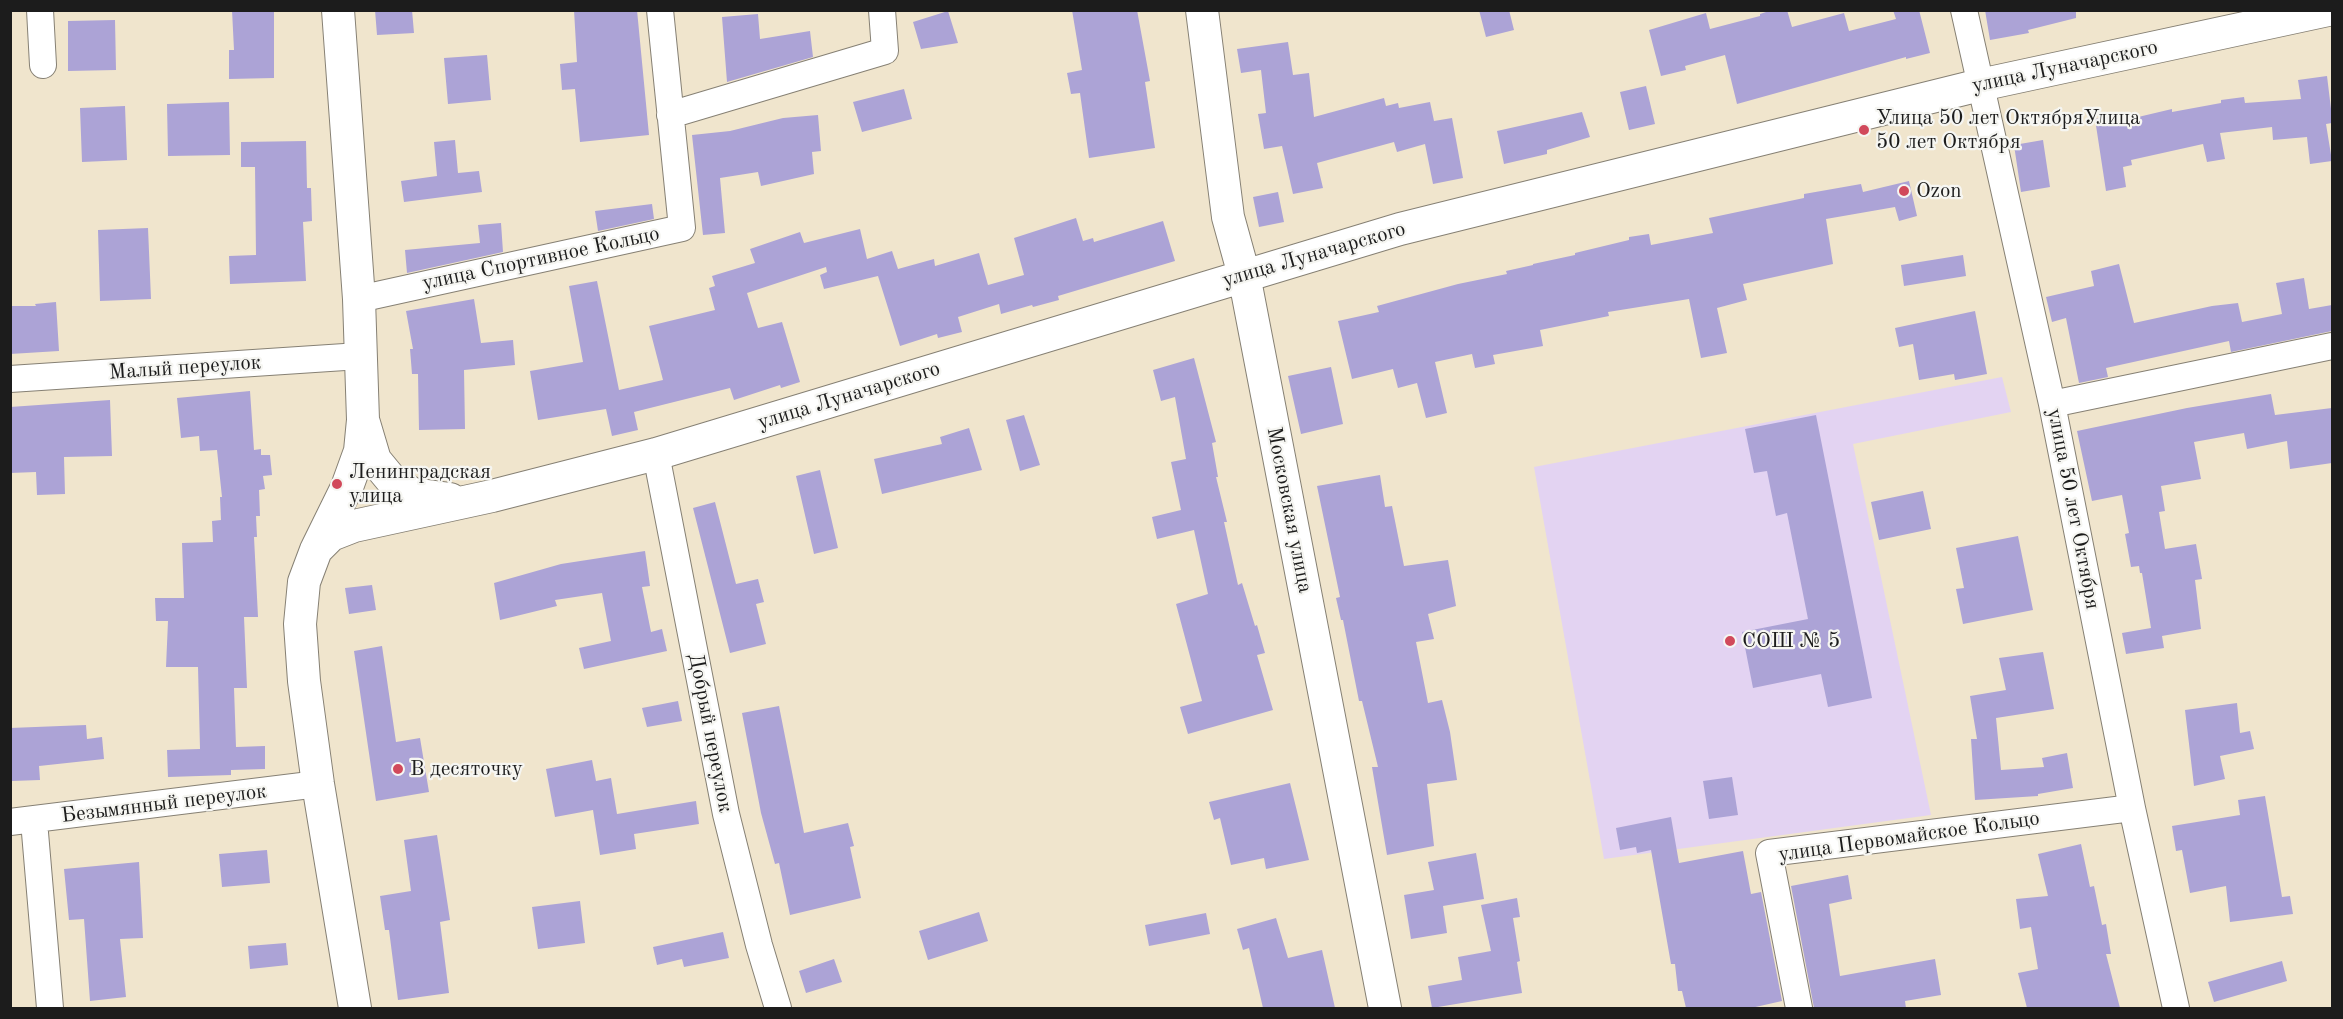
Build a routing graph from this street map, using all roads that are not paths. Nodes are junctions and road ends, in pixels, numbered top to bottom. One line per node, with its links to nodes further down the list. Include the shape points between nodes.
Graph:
1 (40, 10): 8 (street)
2 (338, 10): 12 (street)
3 (660, 10): 10 (street, улица Спортивное Кольцо)
4 (882, 10): 10 (street, via 885,51)
5 (1202, 10): 11 (street, Московская улица, via 1228,217)
6 (1964, 10): 9 (street, улица 50 лет Октября)
7 (2317, 12): 9 (street, улица Луначарского)
8 (43, 65)
9 (1980, 85): 11 (street, улица Луначарского, via 1400,229); 16 (street, улица 50 лет Октября)
10 (670, 115): 12 (street, улица Спортивное Кольцо, via 682,228)
11 (1244, 275): 18 (street, улица Луначарского); 27 (street, Московская улица)
12 (359, 299): 14 (street)
13 (2332, 346): 16 (street)
14 (360, 356): 15 (street, Малый переулок); 17 (street)
15 (10, 380)
16 (2052, 404): 22 (street, улица 50 лет Октября)
17 (363, 420): 19 (street, via 375,460 394,483 413,494 444,500); 20 (street, via 360,451 347,488)
18 (656, 454): 19 (street, улица Луначарского); 26 (street, Добрый переулок, via 726,814)
19 (480, 498): 20 (street, улица Луначарского, via 354,526 332,535)
20 (316, 550): 21 (street, via 304,582 300,624)
21 (318, 784): 23 (street, Безымянный переулок); 25 (street)
22 (2132, 808): 28 (street, улица Первомайское Кольцо, via 1769,853); 29 (street, улица 50 лет Октября)
23 (22, 821): 24 (street)
24 (50, 1008)
25 (355, 1008)
26 (778, 1008)
27 (1385, 1008)
28 (1800, 1008)
29 (2176, 1008)

